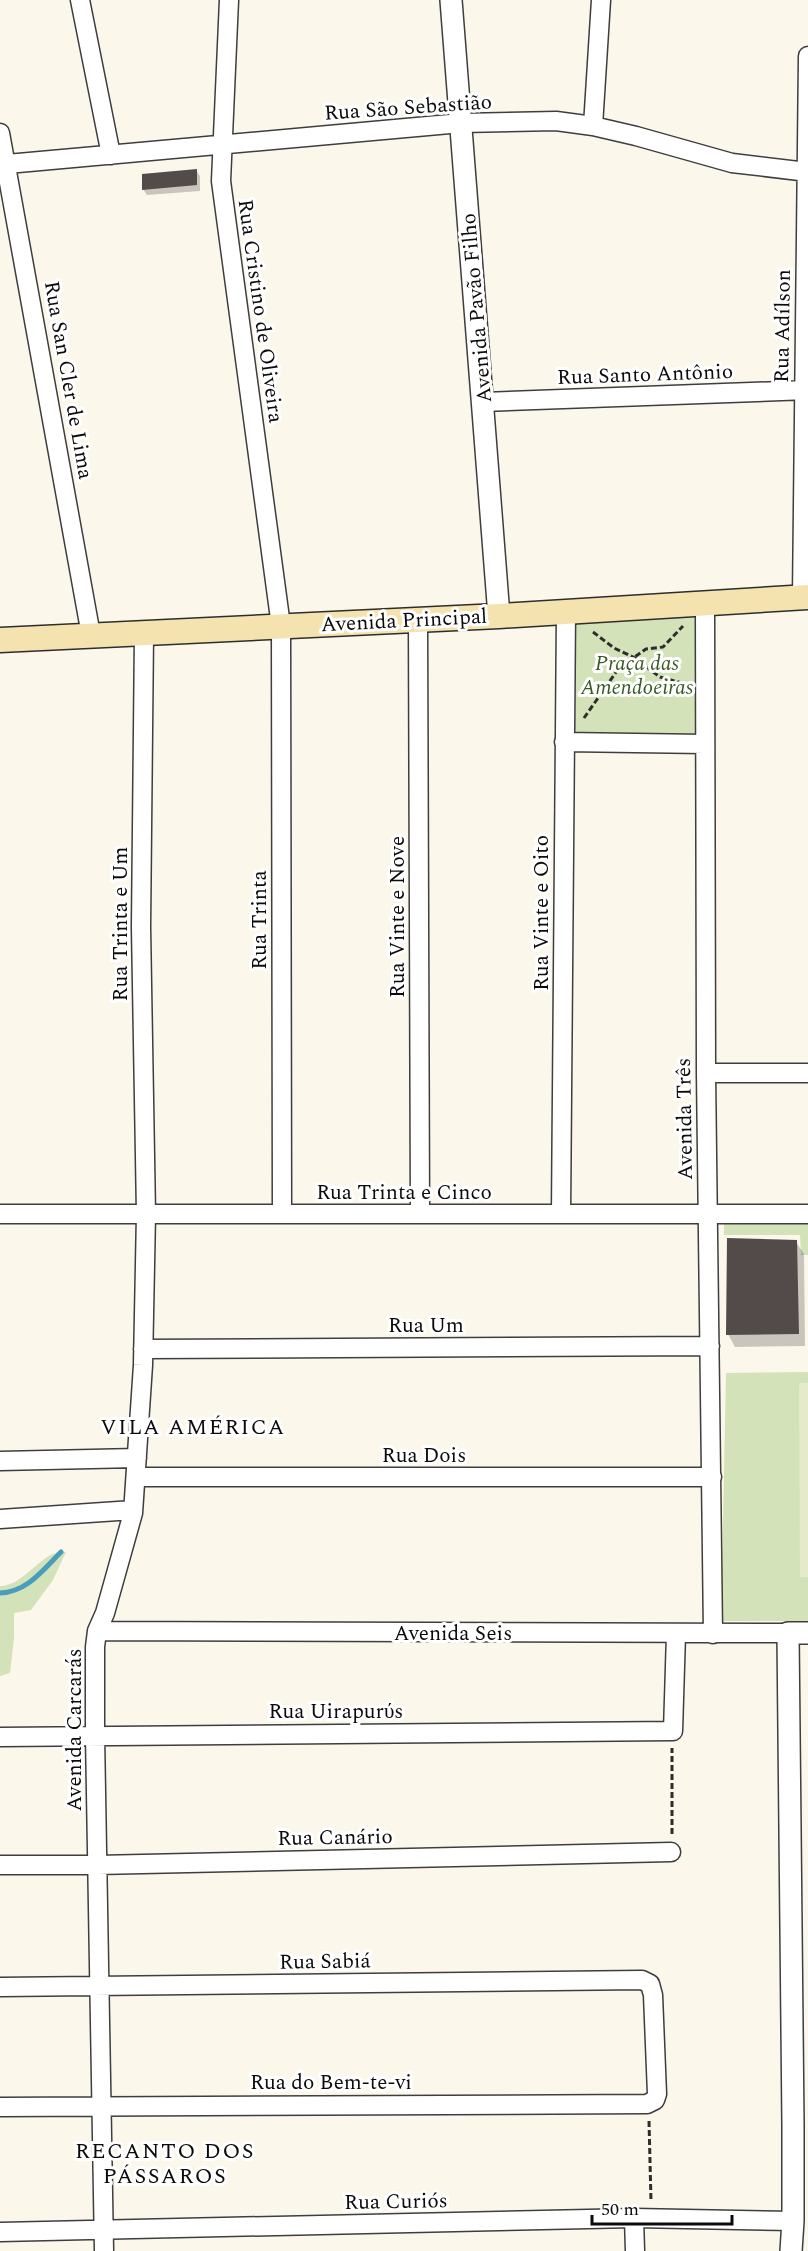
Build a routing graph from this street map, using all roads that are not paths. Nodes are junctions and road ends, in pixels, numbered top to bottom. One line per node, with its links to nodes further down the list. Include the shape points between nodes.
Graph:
1 (80, 0): 10 (street)
2 (229, 0): 9 (street, Rua Cristino de Oliveira)
3 (451, 0): 6 (street, Avenida Pavão Filho)
4 (601, 0): 7 (street)
5 (808, 56): 12 (street, Rua Adílson)
6 (460, 123): 7 (street, Rua São Sebastião, via 556,121); 9 (street, Rua São Sebastião); 14 (street, Avenida Pavão Filho)
7 (593, 126): 12 (street, Rua São Sebastião, via 732,163)
8 (0, 133): 11 (street, Rua San Cler de Lima)
9 (222, 144): 10 (street, Rua São Sebastião); 20 (street, Rua Cristino de Oliveira, via 222,181)
10 (111, 155): 11 (street, Rua São Sebastião)
11 (7, 164): 22 (street, Rua San Cler de Lima)
12 (807, 172): 13 (street, Rua Adílson)
13 (806, 390): 14 (street, Rua Santo Antônio); 15 (street, Rua Adílson)
14 (483, 402): 18 (street, Avenida Pavão Filho)
15 (805, 597): 16 (main road, Avenida Principal)
16 (705, 603): 17 (main road, Avenida Principal); 25 (street, Avenida Três)
17 (566, 612): 18 (main road, Avenida Principal); 24 (street, Rua Vinte e Oito)
18 (499, 615): 19 (main road, Avenida Principal)
19 (418, 619): 20 (main road, Avenida Principal); 31 (street, Rua Vinte e Nove)
20 (281, 626): 21 (main road, Avenida Principal); 30 (street, Rua Trinta)
21 (144, 633): 22 (main road, Avenida Principal); 29 (street, Rua Trinta e Um, via 141,927)
22 (91, 635): 23 (main road, Avenida Principal)
23 (0, 640)
24 (564, 742): 25 (street); 32 (street, Rua Vinte e Oito)
25 (705, 744): 26 (street, Avenida Três)
26 (706, 1073): 27 (street); 33 (street, Avenida Três)
27 (808, 1073)
28 (0, 1214): 29 (street, Rua Trinta e Cinco)
29 (146, 1214): 30 (street, Rua Trinta e Cinco); 36 (street, Avenida Carcarás)
30 (282, 1214): 31 (street, Rua Trinta e Cinco)
31 (420, 1214): 32 (street, Rua Trinta e Cinco)
32 (561, 1214): 33 (street, Rua Trinta e Cinco)
33 (708, 1214): 34 (street, Rua Trinta e Cinco); 35 (street, Avenida Três)
34 (808, 1214)
35 (710, 1346): 36 (street, Rua Um); 40 (street, Avenida Três)
36 (144, 1349): 37 (street, Avenida Carcarás)
37 (137, 1458): 38 (street); 39 (street, Avenida Carcarás)
38 (0, 1461)
39 (136, 1477): 40 (street, Rua Dois); 41 (street, Avenida Carcarás)
40 (712, 1478): 46 (street, Avenida Três)
41 (133, 1510): 42 (street); 43 (street, Avenida Carcarás)
42 (0, 1519)
43 (97, 1631): 45 (street, Avenida Seis); 47 (street, Avenida Carcarás)
44 (798, 1633): 46 (street, Avenida Seis); 58 (street)
45 (676, 1634): 46 (street, Avenida Seis); 47 (street, Rua Uirapurύs, via 673,1731)
46 (713, 1634)
47 (95, 1735): 48 (street, Rua Uirapurύs); 51 (street, Avenida Carcarás)
48 (0, 1737)
49 (671, 1852): 51 (street, Rua Canário)
50 (0, 1865): 51 (street, Rua Canário)
51 (97, 1865): 53 (street, Avenida Carcarás)
52 (0, 1987): 53 (street, Rua Sabiá)
53 (99, 1987): 54 (street, Rua Sabiá, via 642,1980 650,1984 653,1995); 55 (street, Avenida Carcarás)
54 (653, 2099): 55 (street, Rua do Bem-te-vi)
55 (101, 2105): 56 (street, Rua do Bem-te-vi); 59 (street, Avenida Carcarás)
56 (0, 2107)
57 (643, 2218): 58 (street, Rua Curiós); 59 (street, Rua Curiós); 62 (street)
58 (793, 2221): 63 (street)
59 (104, 2231): 60 (street, Rua Curiós); 61 (street, Avenida Carcarás)
60 (0, 2232)
61 (104, 2251)
62 (635, 2251)
63 (791, 2251)

